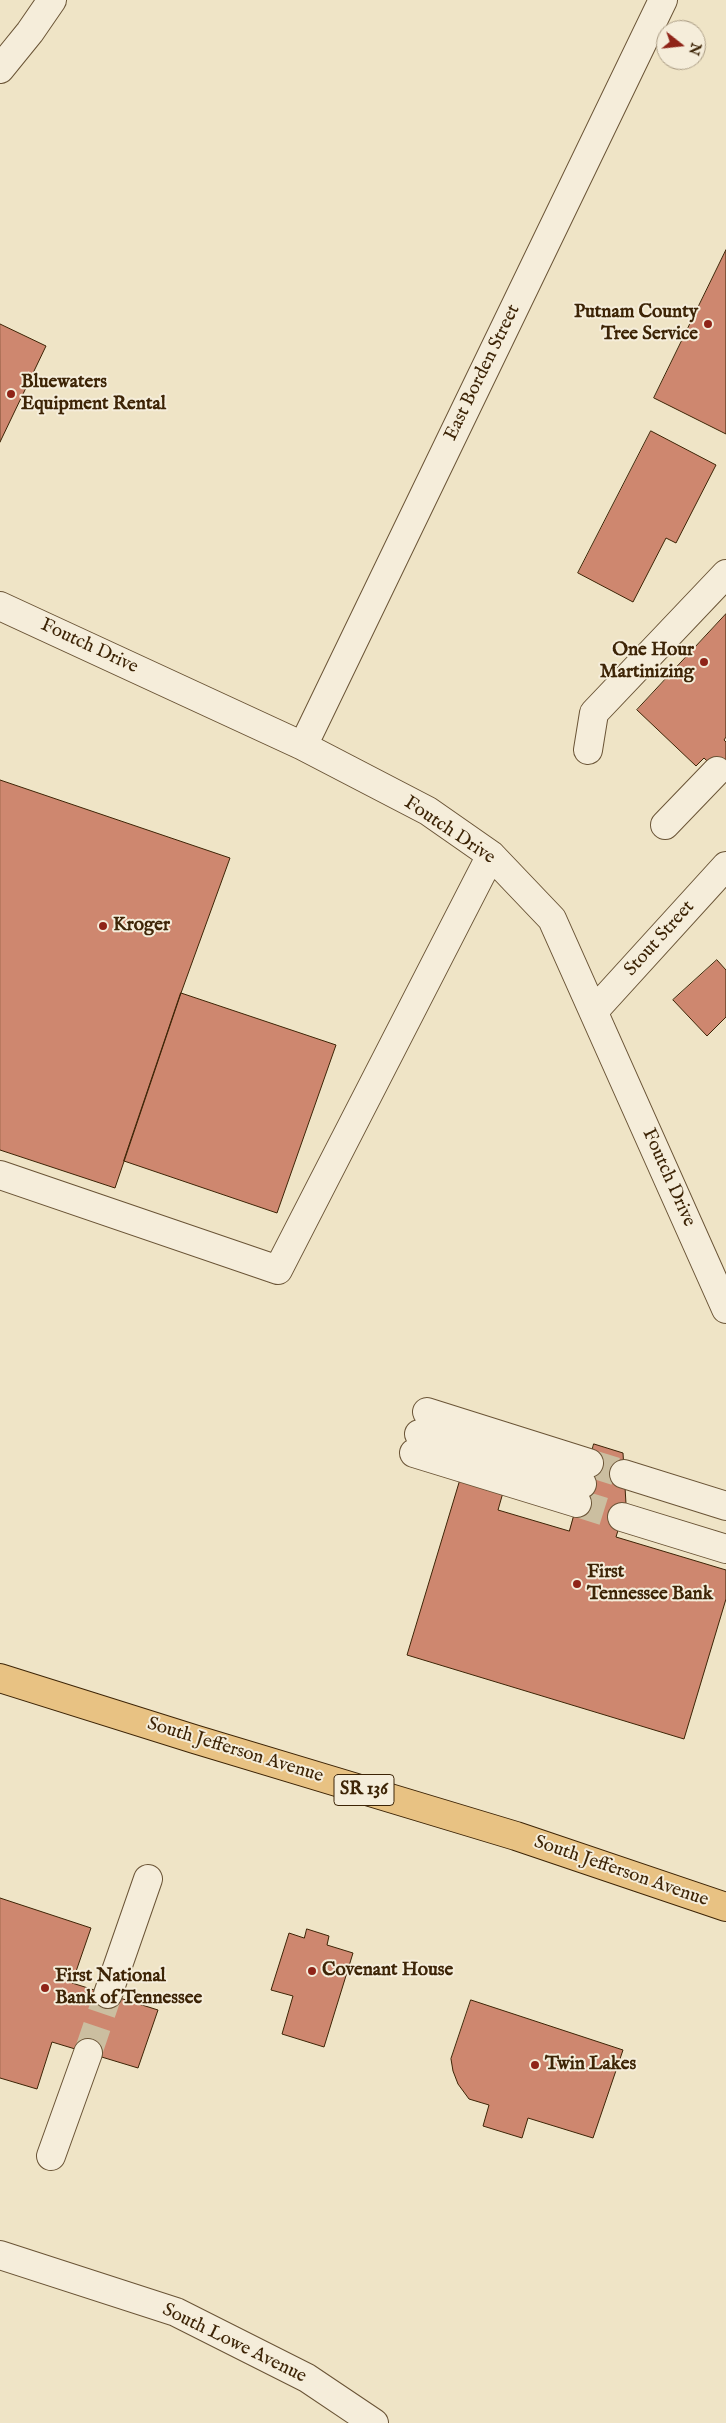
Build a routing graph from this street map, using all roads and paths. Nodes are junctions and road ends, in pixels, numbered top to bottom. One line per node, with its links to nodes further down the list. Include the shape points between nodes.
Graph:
1 (52, 0): 3 (street)
2 (663, 0): 6 (street, East Borden Street)
3 (0, 69)
4 (726, 574): 7 (street, via 594,713)
5 (0, 606): 6 (street, Foutch Drive)
6 (303, 746): 10 (street, Foutch Drive, via 428,811)
7 (588, 750)
8 (717, 770): 9 (street)
9 (665, 825)
10 (491, 855): 12 (street, Foutch Drive, via 552,919); 13 (street, via 278,1270)
11 (726, 866): 12 (street, Stout Street)
12 (594, 1011): 14 (street, Foutch Drive)
13 (0, 1175)
14 (726, 1309)
15 (420, 1433): 15 (street, via 582,1484)
16 (624, 1496): 17 (street); 18 (street); 19 (street)
17 (726, 1506)
18 (726, 1529)
19 (726, 1549)
20 (0, 1678): 22 (main road, South Jefferson Avenue / SR 136, via 516,1836)
21 (148, 1880): 23 (street)
22 (726, 1908)
23 (108, 1994)
24 (88, 2053): 25 (street)
25 (52, 2156)
26 (0, 2255): 27 (street, South Lowe Avenue, via 176,2312 307,2378)
27 (374, 2423)

